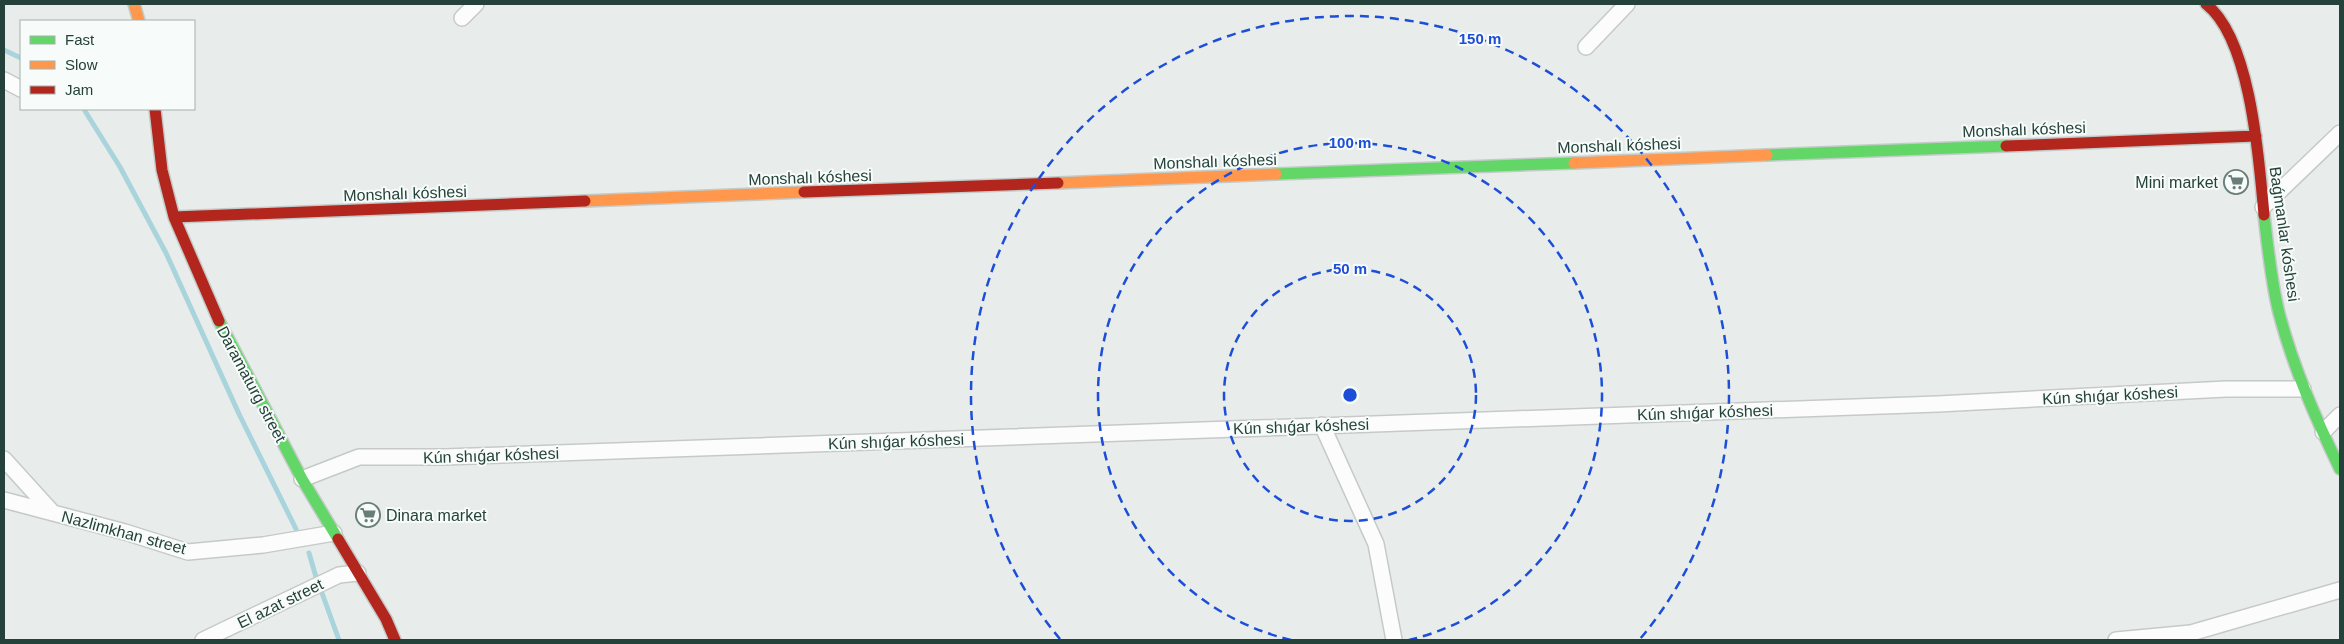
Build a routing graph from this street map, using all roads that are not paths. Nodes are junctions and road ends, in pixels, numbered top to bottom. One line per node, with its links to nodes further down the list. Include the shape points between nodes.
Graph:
1 (134, 4): 6 (street)
2 (476, 4): 5 (street)
3 (1627, 4): 7 (street)
4 (2209, 4): 12 (street, Baǵmanlar kóshesi, via 2232,37)
5 (462, 18)
6 (139, 20)
7 (1586, 47)
8 (4, 80): 9 (street)
9 (20, 88)
10 (155, 110): 14 (street, Daramaturg street, via 162,170)
11 (2340, 133): 13 (street)
12 (2256, 136): 13 (street, Baǵmanlar kóshesi); 14 (street, Monshalı kóshesi)
13 (2264, 208): 15 (street, Baǵmanlar kóshesi, via 2278,309)
14 (174, 217): 21 (street, Daramaturg street, via 216,316)
15 (2303, 389): 17 (street, Kún shıǵar kóshesi, via 2226,389 1938,404); 18 (street, Baǵmanlar kóshesi)
16 (2340, 415): 18 (street)
17 (1322, 425): 21 (street, Kún shıǵar kóshesi, via 464,457 359,457); 30 (street, via 1376,544)
18 (2323, 432): 20 (street, Baǵmanlar kóshesi)
19 (4, 459): 23 (street)
20 (2340, 469)
21 (302, 479): 24 (street, Daramaturg street)
22 (4, 500): 23 (street, Nazlimkhan street)
23 (53, 513): 24 (street, Nazlimkhan street, via 188,552)
24 (334, 534): 25 (street, Daramaturg street)
25 (358, 573): 28 (street, El azat street, via 339,575); 29 (street, Daramaturg street)
26 (2340, 590): 27 (street)
27 (2192, 637): 31 (street)
28 (203, 640)
29 (395, 640)
30 (1394, 640)
31 (2116, 640)

